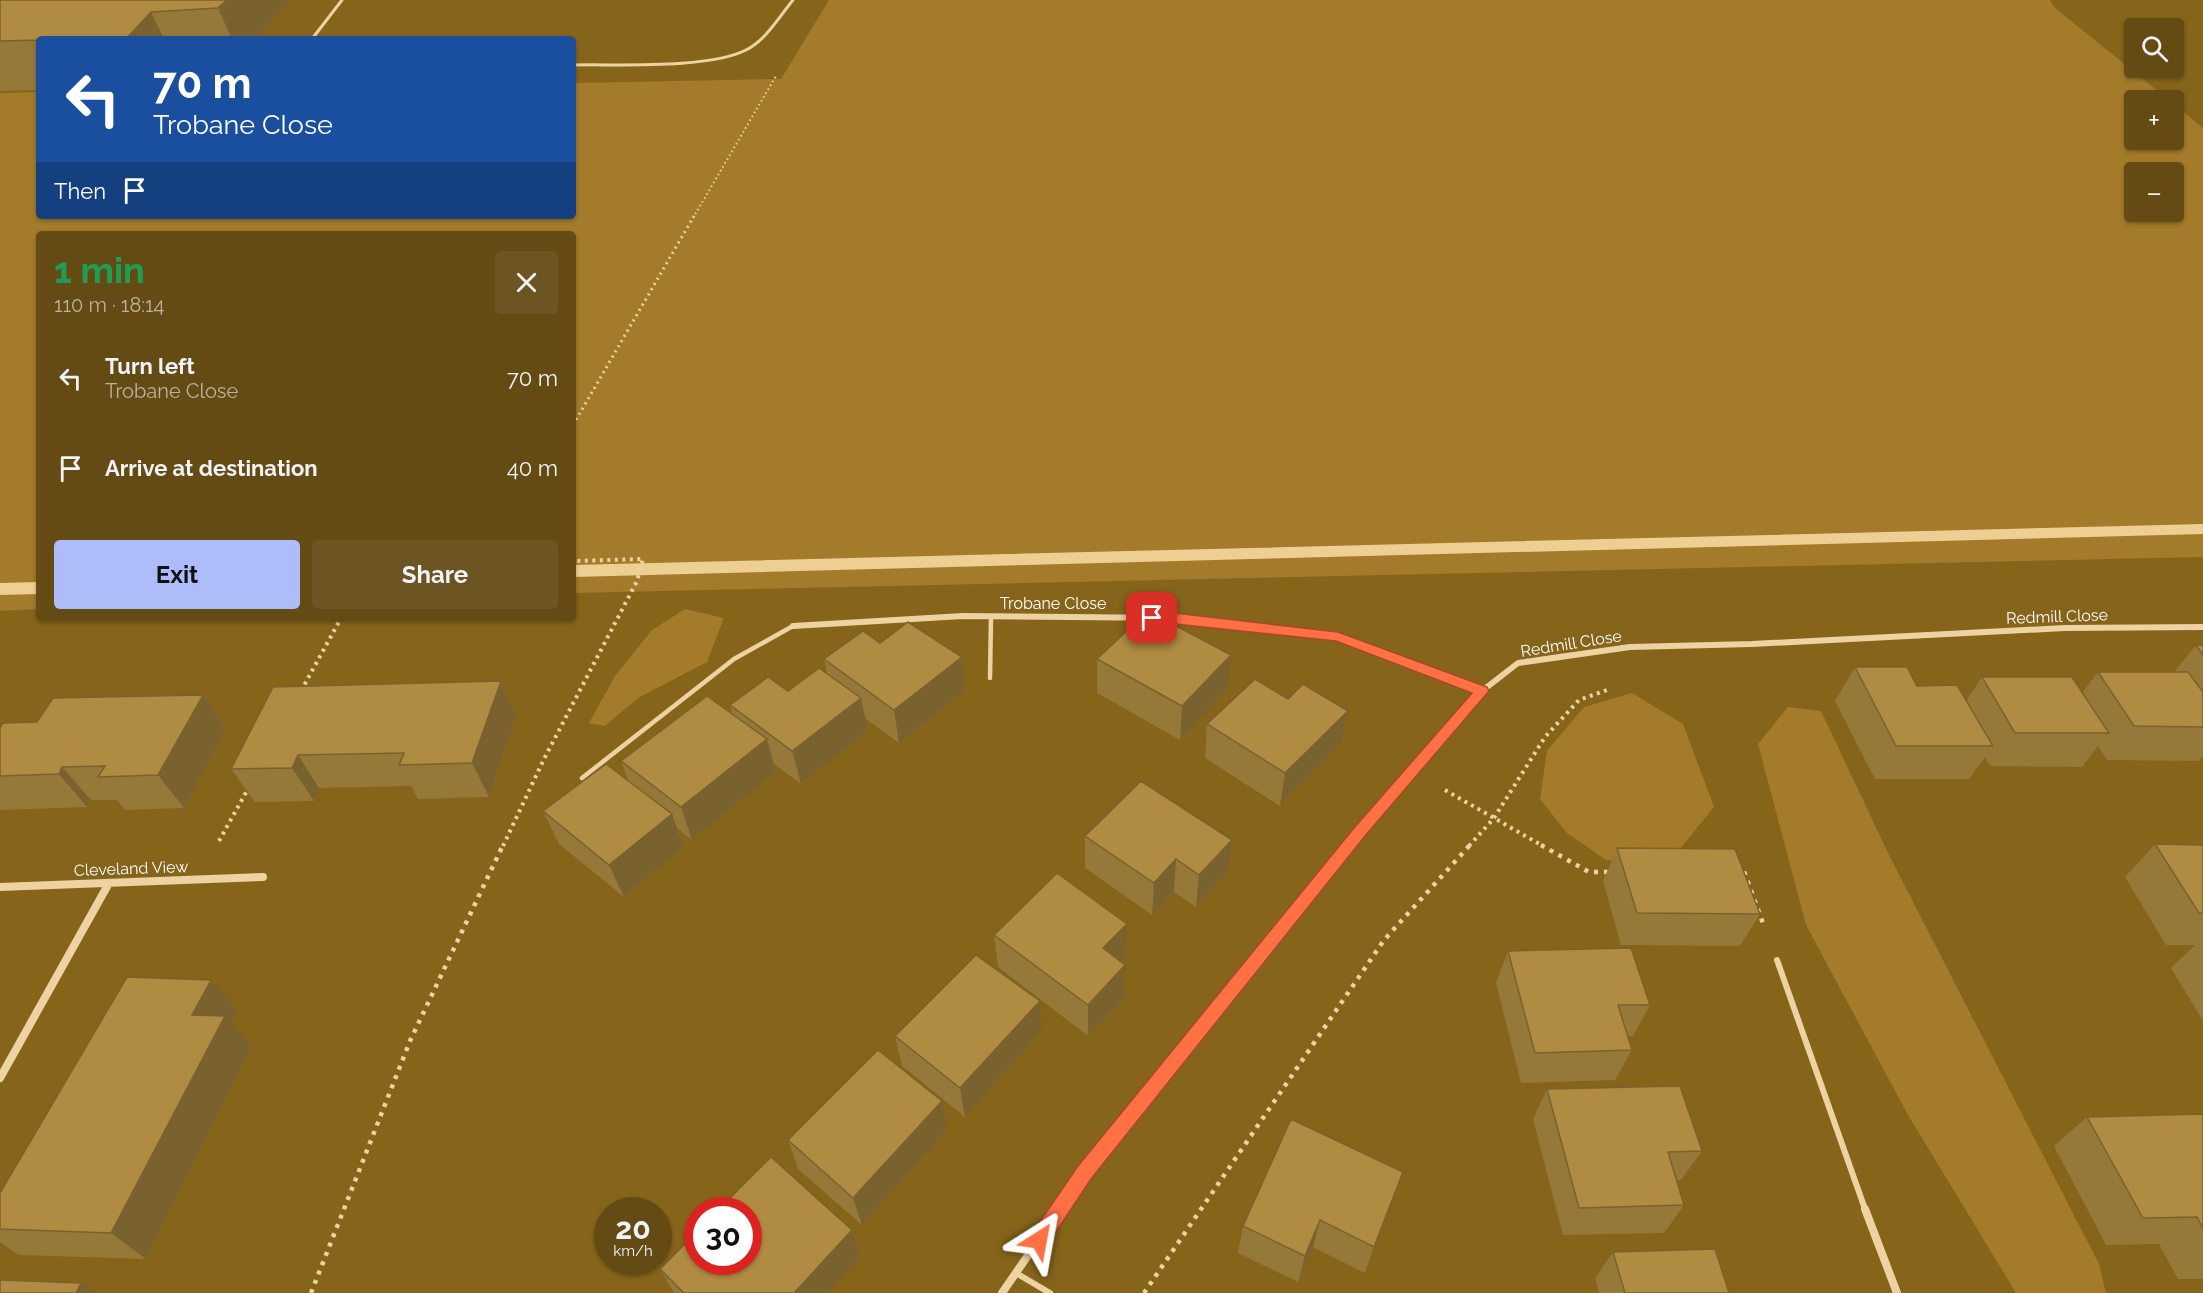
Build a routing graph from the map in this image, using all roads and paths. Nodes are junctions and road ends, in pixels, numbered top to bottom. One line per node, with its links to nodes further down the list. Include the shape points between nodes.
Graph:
1 (342, 0): 3 (lane)
2 (793, 0): 4 (lane)
3 (314, 36)
4 (745, 51): 5 (lane, via 719,60); 6 (path, via 782,65)
5 (576, 65)
6 (576, 420)
7 (576, 561): 30 (path, via 643,559 637,581 544,759 410,1041)
8 (991, 616): 10 (street, Trobane Close); 12 (lane); 14 (street, Trobane Close, via 1174,618 1338,637)
9 (339, 621): 15 (path)
10 (793, 626): 17 (lane, via 734,659)
11 (2203, 627): 14 (street, Redmill Close, via 2065,628 1630,647 1518,663)
12 (990, 678)
13 (1611, 689): 19 (path, via 1579,700 1572,707 1545,737)
14 (1482, 691): 16 (street, Redmill Close)
15 (296, 701)
16 (1413, 770): 19 (path); 29 (street, Redmill Close, via 1085,1173)
17 (582, 777)
18 (250, 785): 23 (path)
19 (1494, 818): 21 (path, via 1589,872); 33 (path, via 1384,940)
20 (1730, 867): 26 (path, via 1742,866)
21 (1612, 872)
22 (263, 877): 23 (street, Cleveland View)
23 (199, 879): 24 (street, Cleveland View)
24 (109, 883): 25 (street, Cleveland View); 27 (street)
25 (0, 887)
26 (1777, 960): 28 (lane)
27 (0, 1078)
28 (1865, 1209): 34 (street)
29 (1016, 1273): 31 (street, Redmill Close); 32 (lane)
30 (311, 1293)
31 (1002, 1293)
32 (1050, 1293)
33 (1144, 1293)
34 (1897, 1293)

